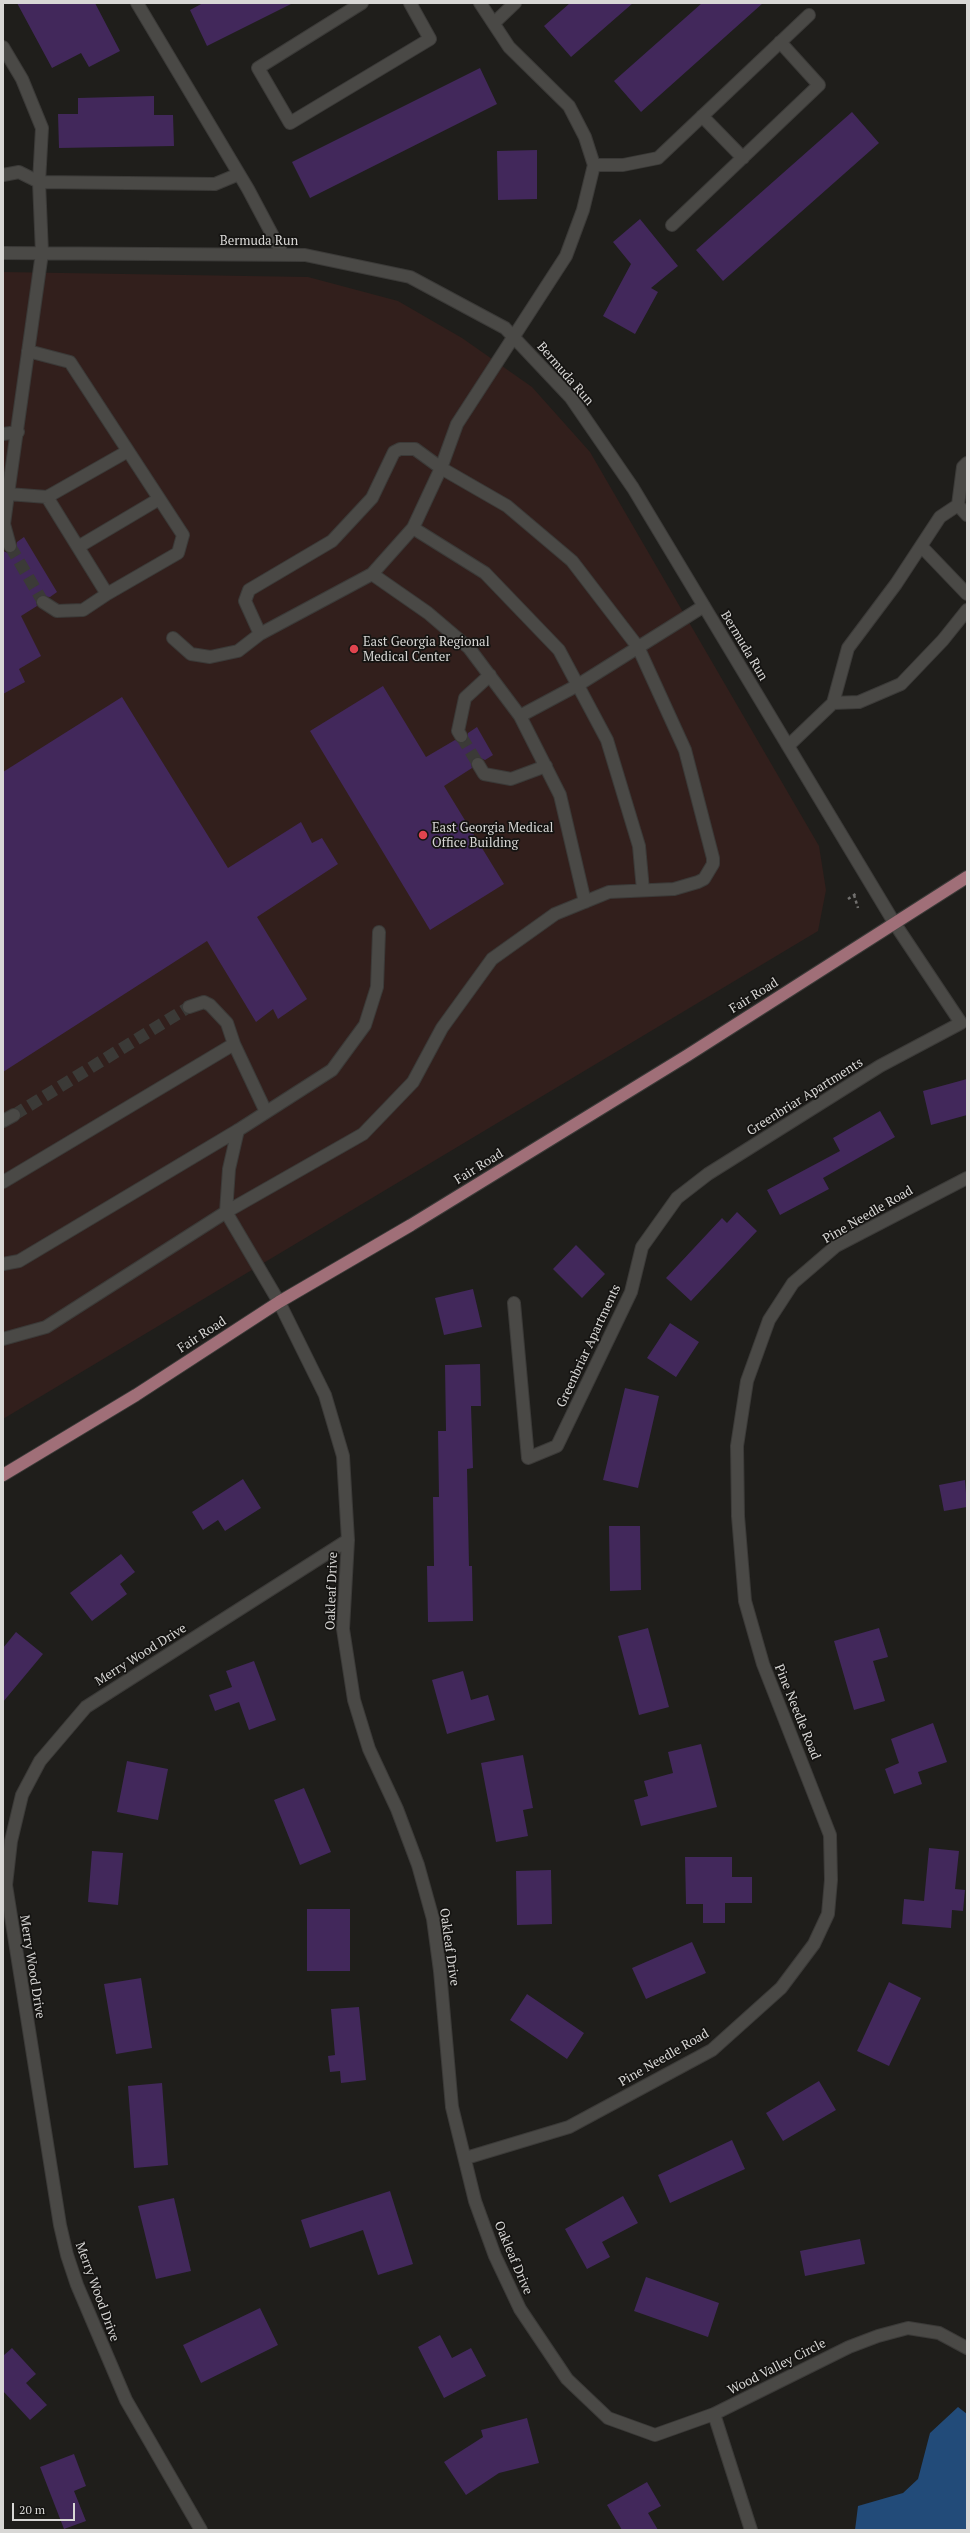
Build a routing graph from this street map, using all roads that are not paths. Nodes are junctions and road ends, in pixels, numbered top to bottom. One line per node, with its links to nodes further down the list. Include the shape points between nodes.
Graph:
1 (137, 3): 13 (street)
2 (362, 3): 3 (street, via 258,68 290,123 430,39)
3 (410, 3)
4 (480, 3): 7 (street)
5 (515, 3): 7 (street)
6 (809, 15): 8 (street)
7 (494, 23): 12 (street, via 509,47 569,106)
8 (780, 42): 10 (street); 11 (street, via 819,85)
9 (3, 47): 15 (street, via 22,79 42,128)
10 (702, 116): 11 (street); 12 (street, via 658,158 624,166)
11 (743, 158): 16 (street)
12 (594, 165): 20 (street, via 583,210 566,256)
13 (239, 174): 15 (street, via 215,184); 19 (street)
14 (3, 175): 15 (street, via 19,172)
15 (39, 182): 18 (street)
16 (672, 225)
17 (3, 252): 18 (street, Bermuda Run)
18 (42, 253): 19 (street, Bermuda Run); 21 (street)
19 (283, 255): 20 (street, Bermuda Run, via 305,255 410,277 505,328)
20 (513, 336): 26 (street, via 457,424); 40 (street, Bermuda Run, via 571,398 633,488)
21 (28, 351): 22 (street); 24 (street, via 70,362)
22 (18, 432): 23 (street); 27 (street)
23 (3, 434)
24 (128, 451): 28 (street); 29 (street)
25 (967, 463): 30 (street, via 963,467)
26 (441, 468): 32 (street); 42 (street, via 414,449 400,449 394,452 372,498 332,540 249,590 245,600); 44 (street, via 507,506 572,561)
27 (6, 495): 28 (street); 33 (street, via 4,524)
28 (47, 497): 35 (street)
29 (159, 499): 35 (street); 37 (street, via 183,536 178,553)
30 (958, 505): 31 (street); 34 (street, via 940,517)
31 (967, 515)
32 (414, 528): 36 (street); 46 (street, via 485,572 559,650)
33 (10, 546)
34 (921, 546): 38 (street); 47 (street, via 848,648)
35 (78, 547): 37 (street)
36 (372, 574): 42 (street); 45 (street, via 428,613 469,648)
37 (107, 594): 39 (street, via 84,610 57,612)
38 (967, 594)
39 (43, 602)
40 (704, 606): 44 (street); 50 (street, Bermuda Run)
41 (967, 610): 47 (street, via 943,640 901,684 859,702)
42 (260, 634): 43 (street, via 238,651 210,657 191,654)
43 (173, 638)
44 (638, 647): 46 (street); 54 (street, via 685,750 713,858 704,879 674,889)
45 (490, 675): 48 (street); 49 (street, via 465,698 458,731)
46 (578, 685): 48 (street); 54 (street, via 607,740 639,846)
47 (833, 703): 50 (street)
48 (520, 716): 52 (street)
49 (461, 736)
50 (788, 746): 56 (street, Bermuda Run)
51 (478, 764): 52 (street, via 484,774 511,779)
52 (546, 766): 55 (street, via 560,795)
53 (967, 877): 56 (main road, Fair Road)
54 (643, 890): 55 (street, via 609,892)
55 (585, 902): 65 (street, via 555,914 492,959 442,1028 413,1082 363,1134)
56 (895, 924): 59 (street, Bermuda Run); 67 (main road, Fair Road, via 411,1226)
57 (379, 932): 61 (street, via 377,987 365,1025 332,1070)
58 (189, 1007): 60 (street, via 204,1002 210,1005 227,1023)
59 (964, 1023): 68 (street, Greenbriar Apartments, via 880,1066 708,1174 677,1198 642,1247 631,1292 557,1446 528,1458)
60 (234, 1044): 61 (street); 64 (street)
61 (266, 1112): 62 (street)
62 (238, 1130): 65 (street, via 230,1169); 66 (street, via 19,1261)
63 (967, 1178): 72 (street, Pine Needle Road, via 836,1246 793,1283 769,1320 747,1381 737,1446 738,1516 745,1601 763,1664 830,1834 831,1880 828,1914 814,1944 781,1988 712,2050 569,2127)
64 (3, 1182)
65 (226, 1212): 67 (street, Oakleaf Drive); 69 (street, via 46,1327)
66 (3, 1264)
67 (279, 1302): 70 (main road, Fair Road, via 136,1395); 71 (street, Oakleaf Drive, via 325,1396 343,1456)
68 (514, 1303)
69 (3, 1339)
70 (3, 1475)
71 (348, 1540): 72 (street, Oakleaf Drive, via 343,1629 354,1700 369,1749 397,1809 418,1865 433,1918 452,2107); 75 (street, Merry Wood Drive, via 86,1707 40,1761 22,1795 11,1841 6,1885 60,2225 67,2255 77,2285 126,2400)
72 (466, 2158): 74 (street, Oakleaf Drive, via 475,2201 501,2269 520,2309 567,2379 608,2418 655,2435)
73 (967, 2348): 74 (street, Wood Valley Circle, via 939,2333 908,2328 849,2347)
74 (714, 2414): 76 (street)
75 (201, 2530)
76 (750, 2530)

